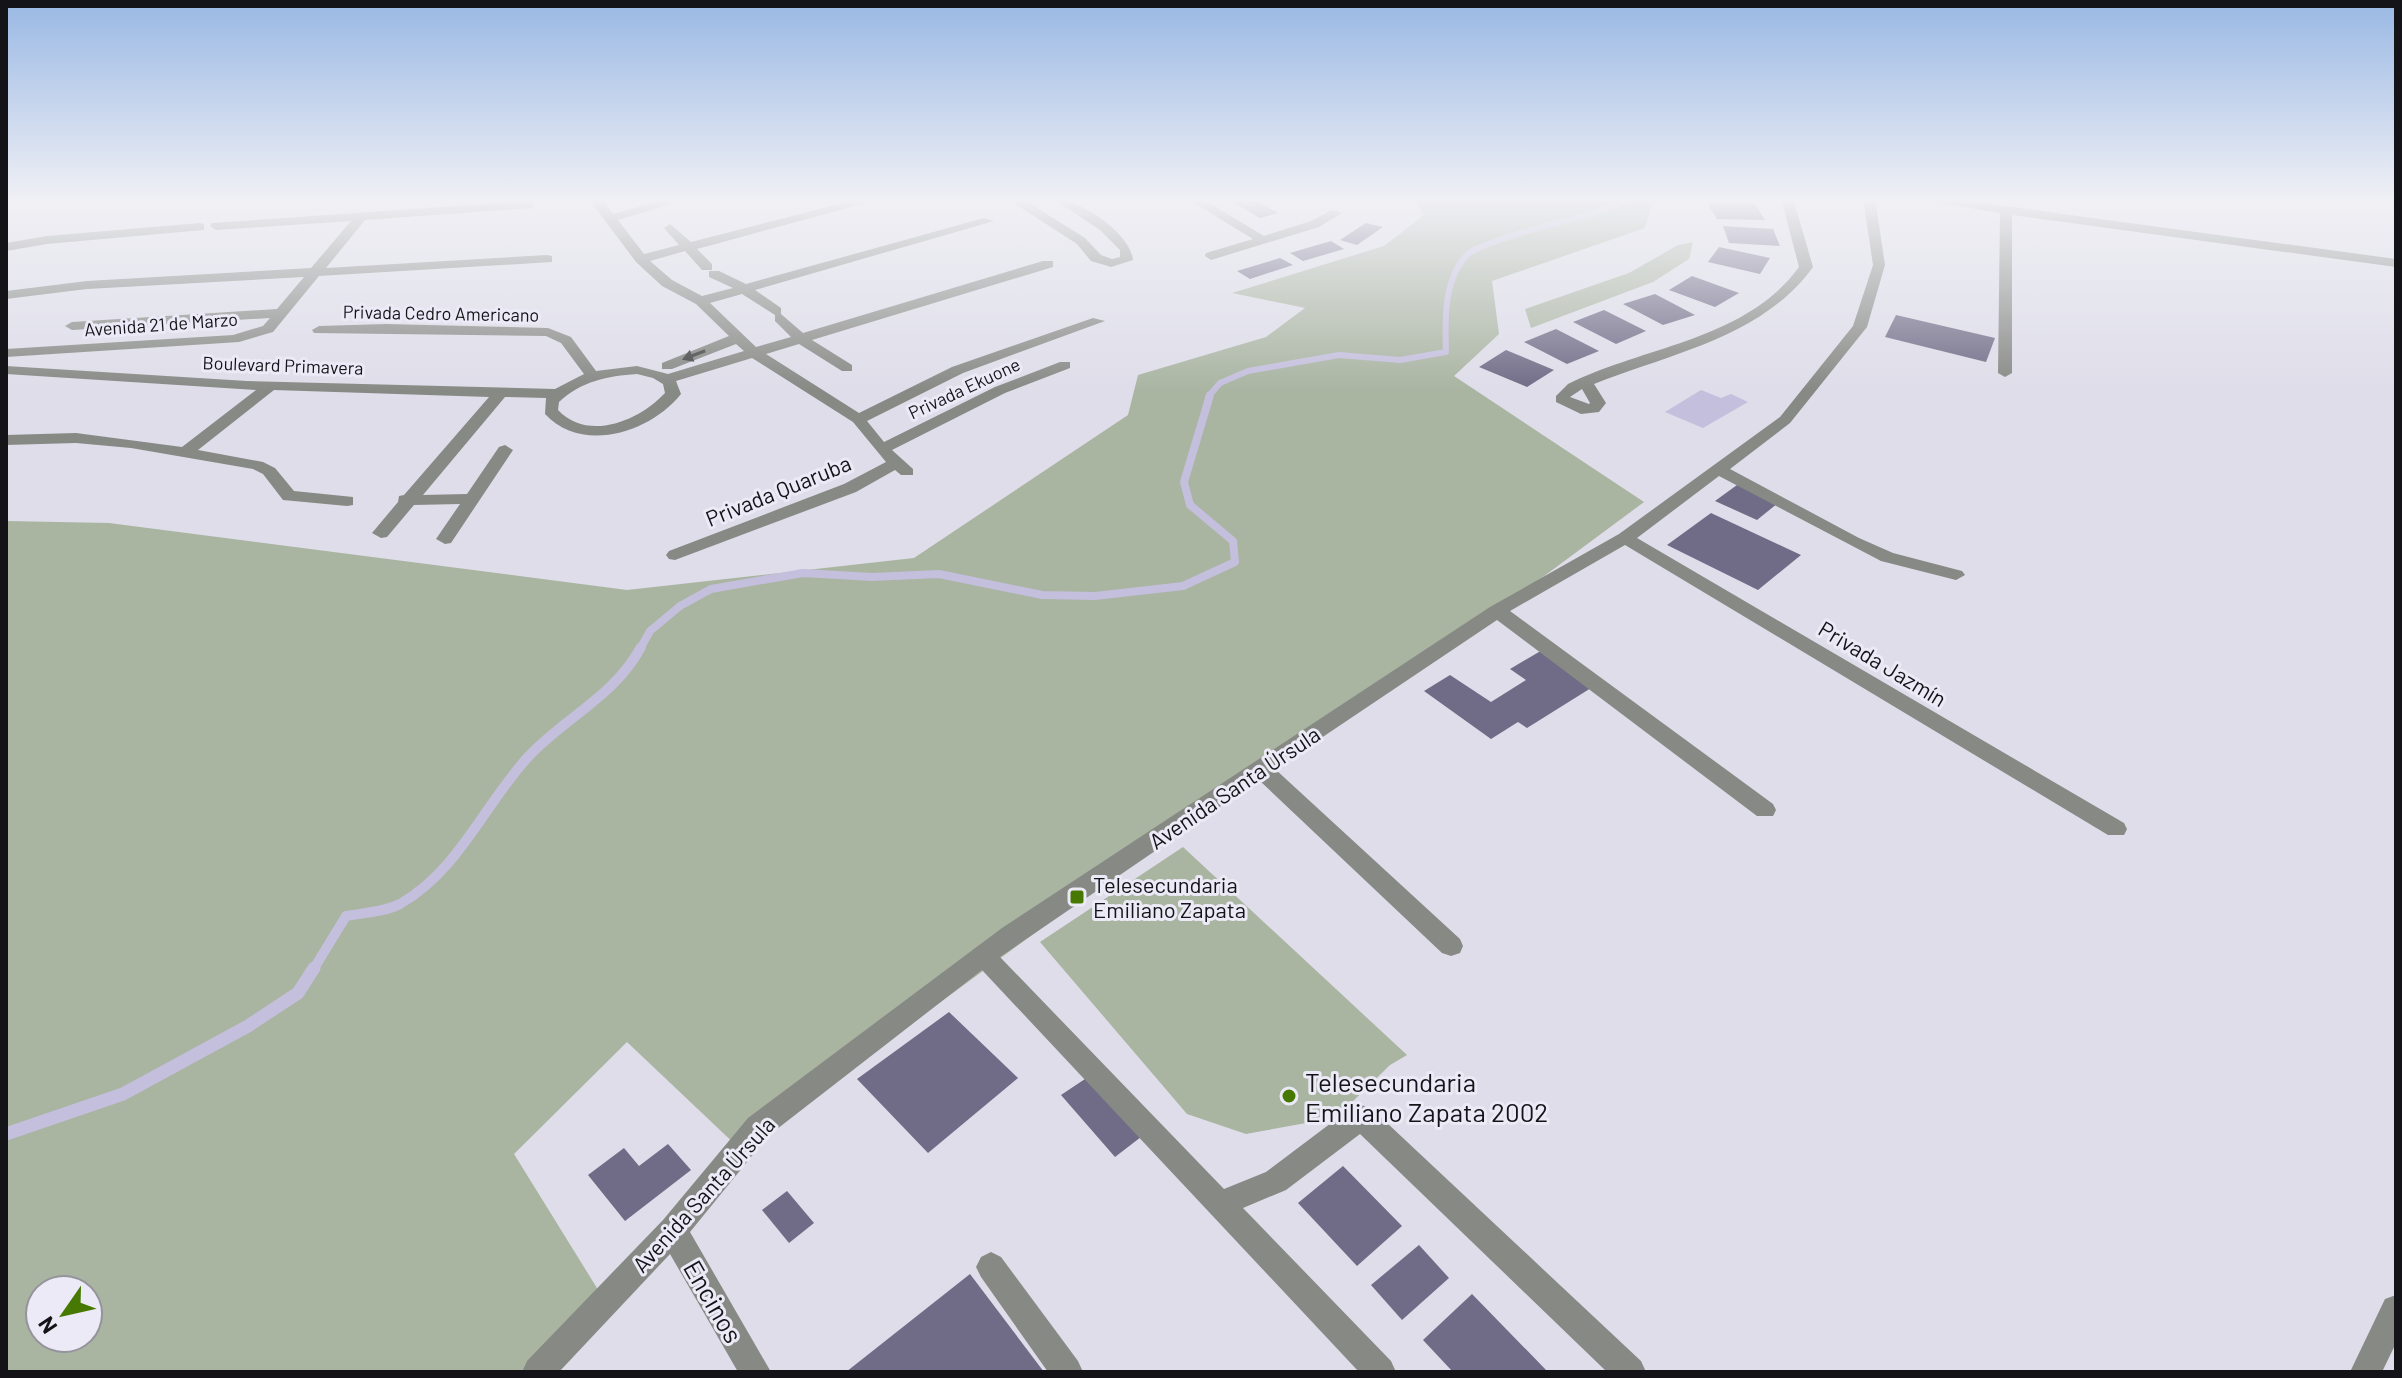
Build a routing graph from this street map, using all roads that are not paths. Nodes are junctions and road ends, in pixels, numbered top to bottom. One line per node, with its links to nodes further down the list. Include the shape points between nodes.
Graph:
1 (322, 262): 10 (street)
2 (483, 262): 10 (street)
3 (645, 262): 13 (street, via 667,283)
4 (702, 262): 11 (street)
5 (837, 262): 11 (street)
6 (1805, 262): 31 (street, via 1797,286 1719,333)
7 (1879, 262): 42 (street, Avenida Santa Úrsula, via 1860,327 1785,420)
8 (2006, 262): 27 (street)
9 (1048, 264): 19 (street)
10 (315, 271): 12 (street, Avenida 21 de Marzo); 14 (street, Avenida 21 de Marzo)
11 (743, 288): 13 (street); 19 (street)
12 (6, 295)
13 (701, 301): 18 (street)
14 (284, 313): 16 (street); 20 (street, Avenida 21 de Marzo, via 268,329 234,339)
15 (1098, 321): 37 (street, via 999,353)
16 (72, 326)
17 (319, 330): 29 (street, Privada Cedro Americano, via 548,332 566,340)
18 (738, 338): 21 (street); 26 (street, one-way to 26)
19 (800, 338): 21 (street); 24 (street)
20 (80, 348): 22 (street, Avenida 21 de Marzo); 28 (street)
21 (752, 351): 30 (street); 37 (street)
22 (6, 353)
23 (1065, 365): 39 (street, Privada Ekuone, via 1000,390)
24 (847, 368)
25 (6, 370): 28 (street, Boulevard Primavera)
26 (650, 372): 29 (street); 30 (street)
27 (2005, 373)
28 (46, 374): 33 (street, Boulevard Primavera)
29 (592, 375): 36 (street)
30 (666, 379): 36 (street, via 673,394 664,407 621,426 593,430 565,425 550,411)
31 (1585, 382)
32 (6, 384): 34 (street, Boulevard Primavera)
33 (271, 385): 34 (street); 35 (street, Boulevard Primavera)
34 (255, 397): 35 (street, Boulevard Primavera); 41 (street)
35 (496, 397): 36 (street, Boulevard Primavera); 44 (street)
36 (555, 399)
37 (858, 419): 39 (street)
38 (6, 440): 41 (street, via 90,439)
39 (881, 449): 49 (street, Privada Quaruba, via 902,467)
40 (505, 450): 43 (street)
41 (184, 453): 45 (street, via 257,465 269,471 289,496)
42 (1718, 469): 47 (street, Avenida Santa Úrsula); 50 (street, via 1853,542)
43 (470, 499): 44 (street); 48 (street)
44 (405, 500): 46 (street)
45 (347, 501)
46 (381, 533)
47 (1625, 538): 51 (street, Avenida Santa Úrsula); 54 (street, Privada Jazmín)
48 (445, 539)
49 (675, 555)
50 (1956, 575)
51 (1497, 611): 52 (street, Avenida Santa Úrsula); 53 (street)
52 (1260, 768): 55 (street); 56 (street, Avenida Santa Úrsula)
53 (1765, 810)
54 (2116, 829)
55 (1451, 946)
56 (984, 956): 57 (street); 58 (street, Avenida Santa Úrsula, via 758,1127)
57 (1220, 1204): 64 (street); 65 (street, via 1276,1181 1361,1117)
58 (673, 1230): 61 (street, Avenida Santa Úrsula); 62 (street, Encinos)
59 (991, 1267): 63 (street)
60 (2396, 1310): 66 (street)
61 (538, 1372)
62 (755, 1372)
63 (1067, 1372)
64 (1380, 1372)
65 (1630, 1372)
66 (2366, 1372)

